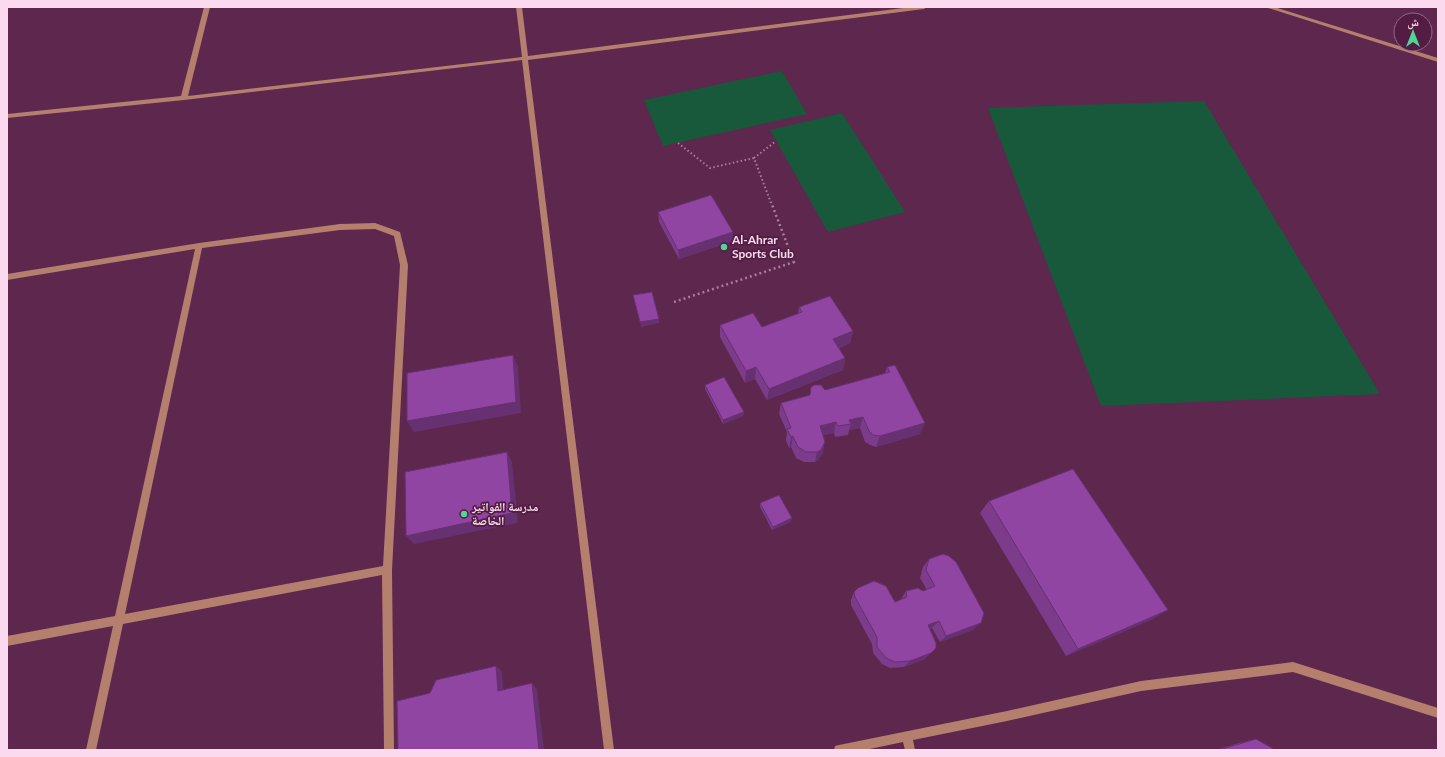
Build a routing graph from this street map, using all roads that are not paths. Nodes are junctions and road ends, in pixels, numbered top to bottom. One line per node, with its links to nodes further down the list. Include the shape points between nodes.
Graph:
1 (207, 7): 7 (street)
2 (519, 7): 5 (street)
3 (924, 7): 5 (street)
4 (1268, 7): 6 (street)
5 (526, 58): 7 (street); 18 (street)
6 (1438, 60)
7 (184, 98): 8 (street)
8 (7, 116)
9 (199, 246): 10 (street); 11 (street, via 340,227 375,226 397,234 404,265); 12 (street)
10 (8, 279)
11 (387, 570): 12 (street); 17 (street)
12 (120, 620): 13 (street); 16 (street)
13 (7, 641)
14 (1438, 713): 15 (street, via 1293,667 1141,686)
15 (907, 737): 19 (street); 20 (street)
16 (91, 750)
17 (388, 750)
18 (609, 750)
19 (839, 750)
20 (910, 750)

